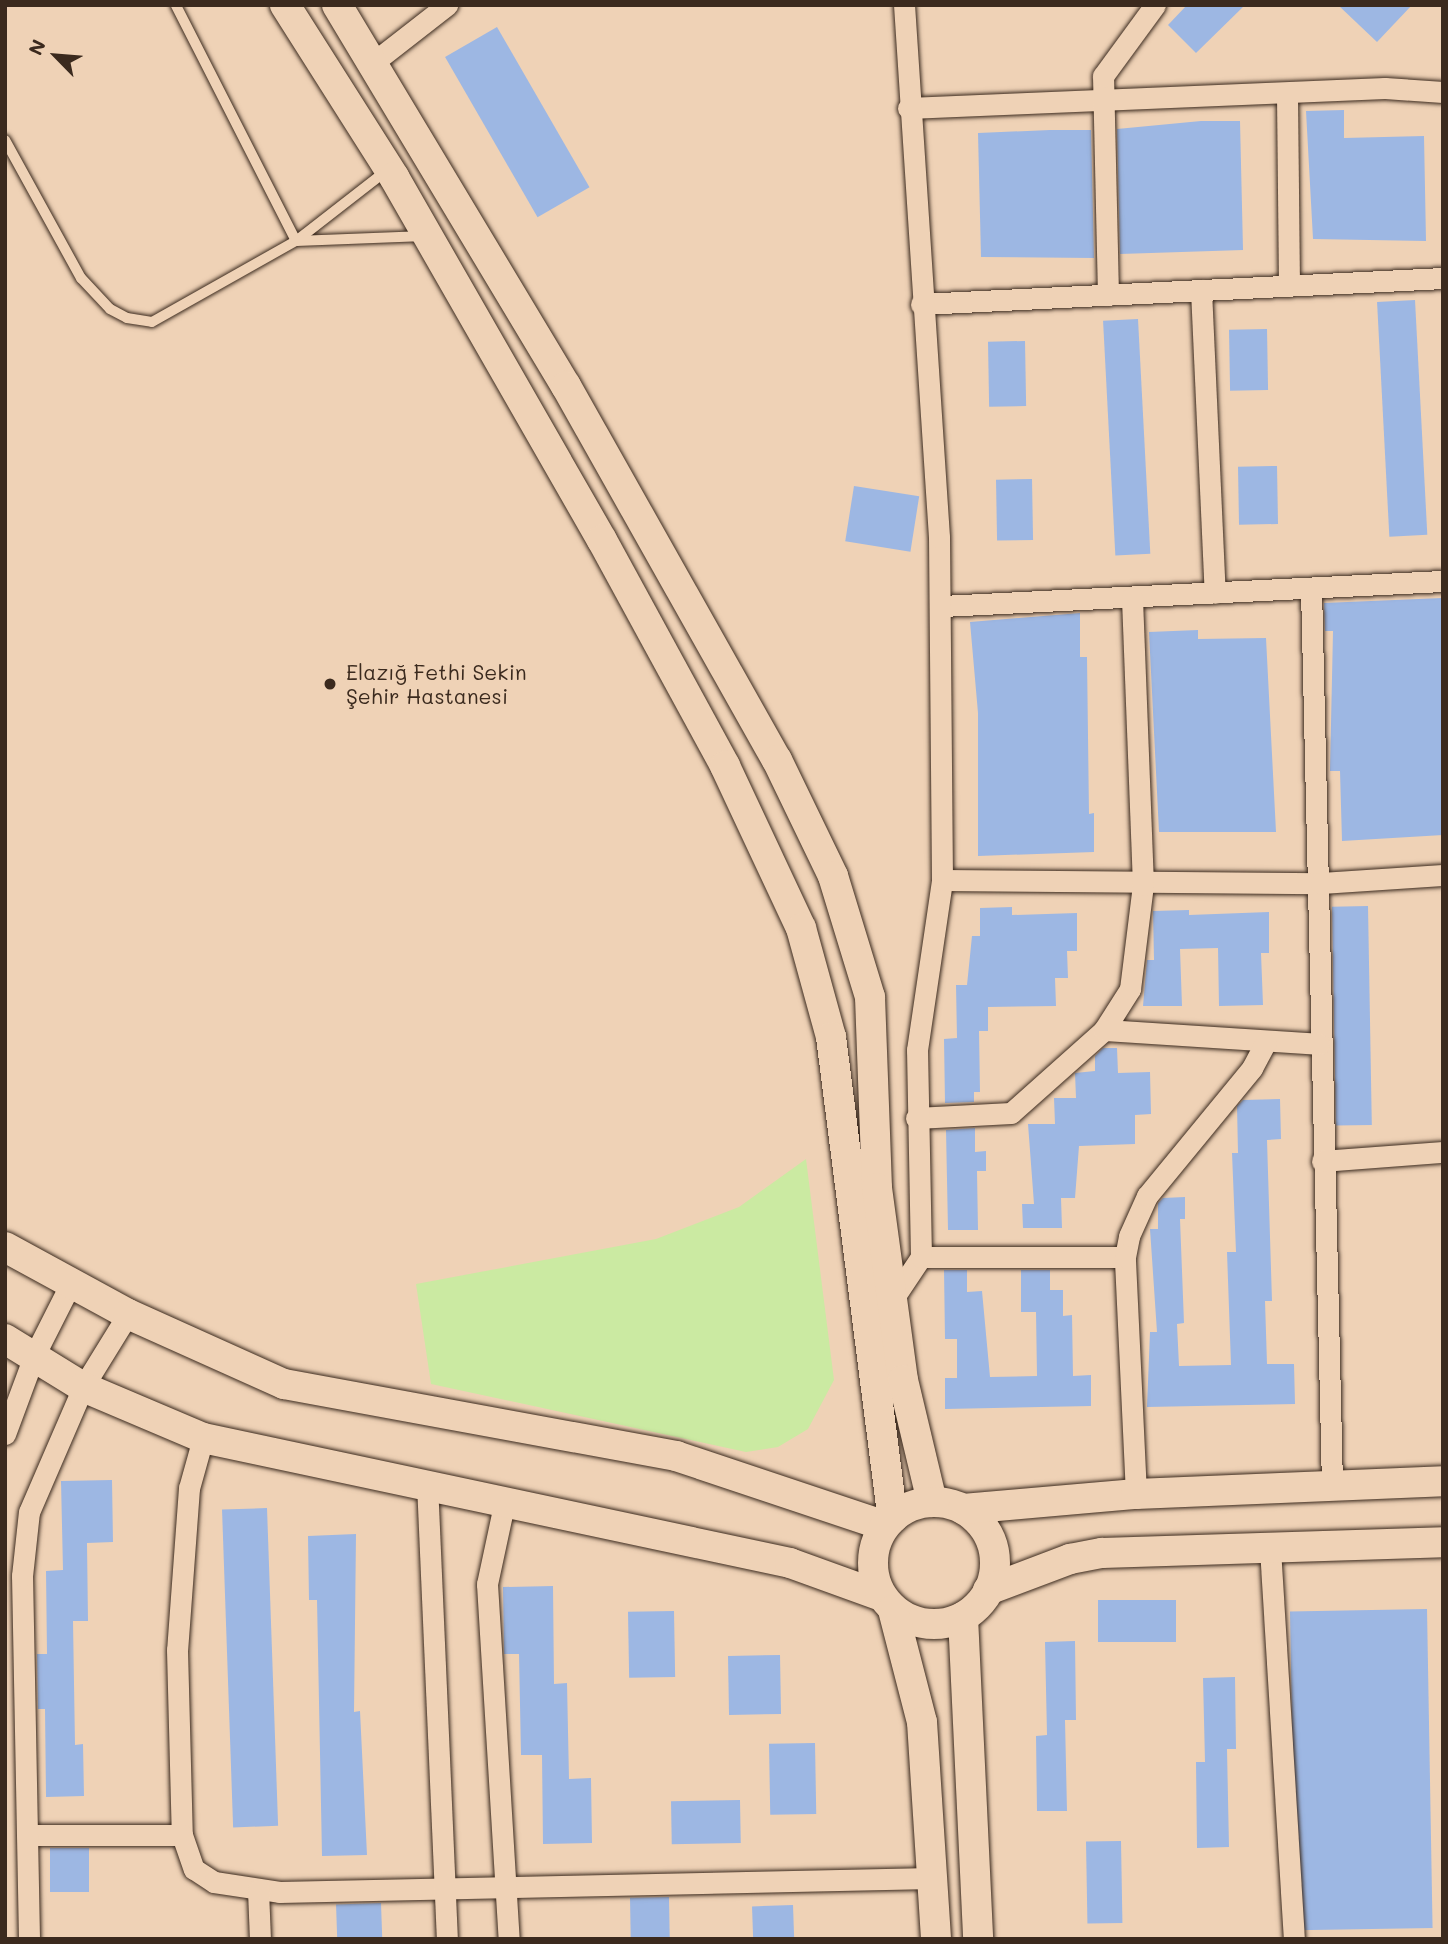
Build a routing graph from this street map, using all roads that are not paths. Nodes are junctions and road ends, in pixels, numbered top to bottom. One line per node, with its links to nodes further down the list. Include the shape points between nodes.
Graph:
1 (176, 5): 15 (lane)
2 (285, 5): 13 (street)
3 (337, 5): 7 (street)
4 (447, 5): 7 (street)
5 (904, 5): 11 (street)
6 (1155, 5): 10 (street, via 1111,60)
7 (370, 65): 40 (street, via 566,386 777,760 834,876 870,997 877,1188)
8 (1443, 92): 9 (street, via 1385,88)
9 (1287, 95): 10 (street); 17 (street)
10 (1100, 100): 11 (street); 19 (street)
11 (908, 108): 20 (street)
12 (5, 140): 15 (lane, via 81,278 110,309 127,318 152,322)
13 (388, 169): 14 (street); 15 (lane)
14 (427, 236): 15 (lane, via 345,235); 54 (street, via 725,766 801,928 831,1037)
15 (296, 241)
16 (1443, 278): 17 (street)
17 (1289, 286): 18 (street)
18 (1201, 290): 19 (street); 23 (street)
19 (1108, 295): 20 (street)
20 (921, 304): 25 (street)
21 (1443, 581): 22 (street)
22 (1311, 588): 23 (street); 28 (street)
23 (1215, 593): 24 (street)
24 (1132, 597): 25 (street); 29 (street)
25 (942, 606): 27 (street)
26 (1443, 875): 28 (street)
27 (942, 880): 29 (street); 33 (street, via 921,993)
28 (1321, 883): 29 (street); 32 (street)
29 (1143, 885): 30 (street, via 1130,989)
30 (1104, 1030): 31 (street); 33 (street, via 1011,1113)
31 (1266, 1042): 32 (street); 38 (street, via 1252,1069 1147,1196)
32 (1319, 1044): 35 (street)
33 (916, 1118): 37 (street)
34 (1443, 1152): 35 (street)
35 (1322, 1161): 49 (street)
36 (5, 1247): 39 (street)
37 (921, 1257): 38 (street); 40 (street)
38 (1125, 1257): 50 (street)
39 (71, 1283): 41 (street); 43 (street)
40 (893, 1299): 52 (street, via 906,1392)
41 (128, 1314): 44 (street); 54 (street, via 284,1384 676,1456)
42 (5, 1339): 43 (street)
43 (34, 1356): 44 (street); 45 (street)
44 (83, 1387): 46 (street); 60 (street, via 29,1512 22,1576)
45 (5, 1434)
46 (203, 1438): 48 (street); 61 (street, via 189,1488 177,1650)
47 (1443, 1481): 49 (street)
48 (427, 1483): 51 (street); 64 (street)
49 (1332, 1483): 50 (street)
50 (1136, 1494): 53 (street)
51 (505, 1500): 58 (street, via 790,1563); 63 (street, via 487,1584)
52 (932, 1502): 53 (street); 54 (street)
53 (963, 1509): 57 (street, via 988,1535 994,1553)
54 (889, 1522): 58 (street, via 872,1560)
55 (1443, 1542): 56 (street)
56 (1270, 1548): 57 (street, via 1102,1553 1070,1559); 72 (street)
57 (988, 1590): 59 (street)
58 (887, 1603): 59 (street, via 927,1624); 62 (street, via 922,1722)
59 (962, 1618): 71 (street)
60 (27, 1835): 61 (street); 66 (street)
61 (182, 1835): 65 (street, via 194,1868 214,1882)
62 (932, 1878): 63 (street); 70 (street)
63 (506, 1887): 64 (street); 69 (street)
64 (444, 1889): 65 (street); 68 (street)
65 (258, 1891): 67 (street)
66 (29, 1939)
67 (260, 1939)
68 (447, 1939)
69 (509, 1939)
70 (936, 1939)
71 (978, 1939)
72 (1294, 1939)

